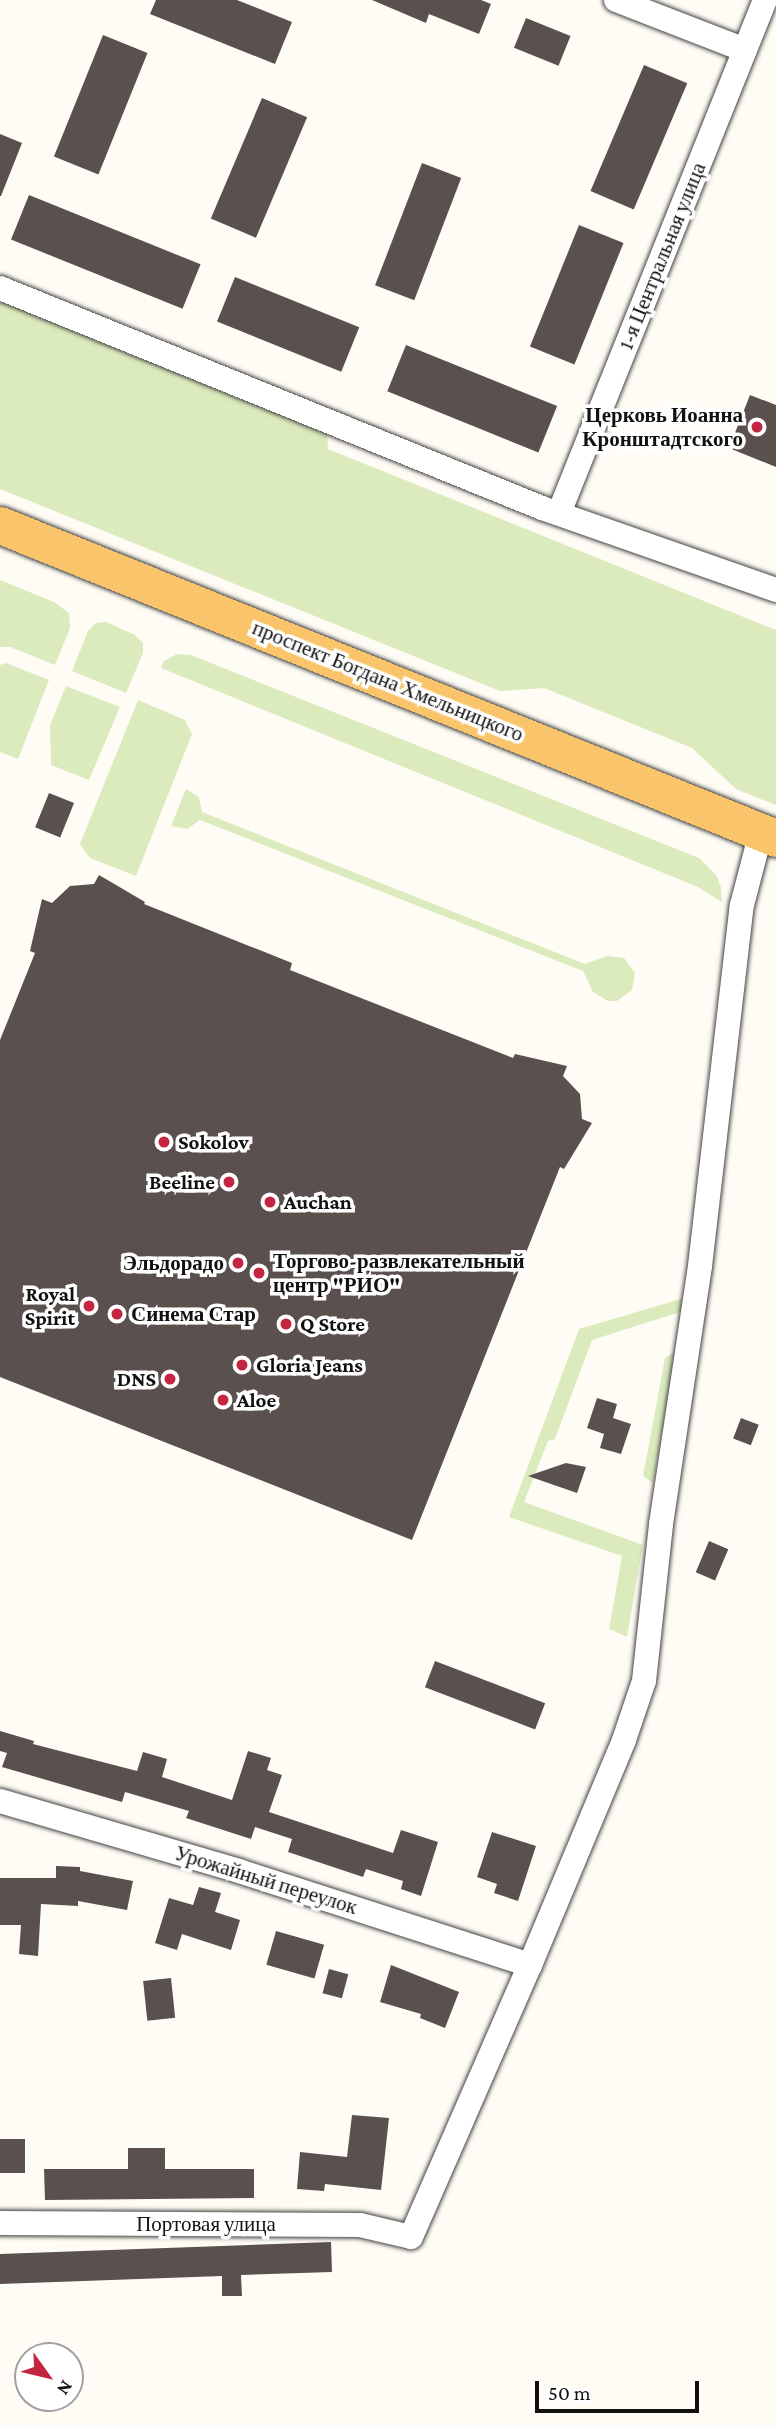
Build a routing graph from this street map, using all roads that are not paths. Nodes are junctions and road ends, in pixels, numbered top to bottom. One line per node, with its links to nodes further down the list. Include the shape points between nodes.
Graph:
1 (616, 0): 3 (street)
2 (765, 0): 3 (street, 1-я Центральная улица)
3 (745, 50): 5 (street, 1-я Центральная улица)
4 (0, 288): 5 (street)
5 (559, 513): 7 (street)
6 (0, 525): 8 (main road, проспект Богдана Хмельницкого)
7 (776, 590)
8 (768, 835): 10 (street, via 753,852 742,905 644,1681)
9 (0, 1801): 10 (street, Урожайный переулок, via 239,1871)
10 (530, 1965): 11 (street, Портовая улица, via 411,2236 360,2225)
11 (0, 2223)

